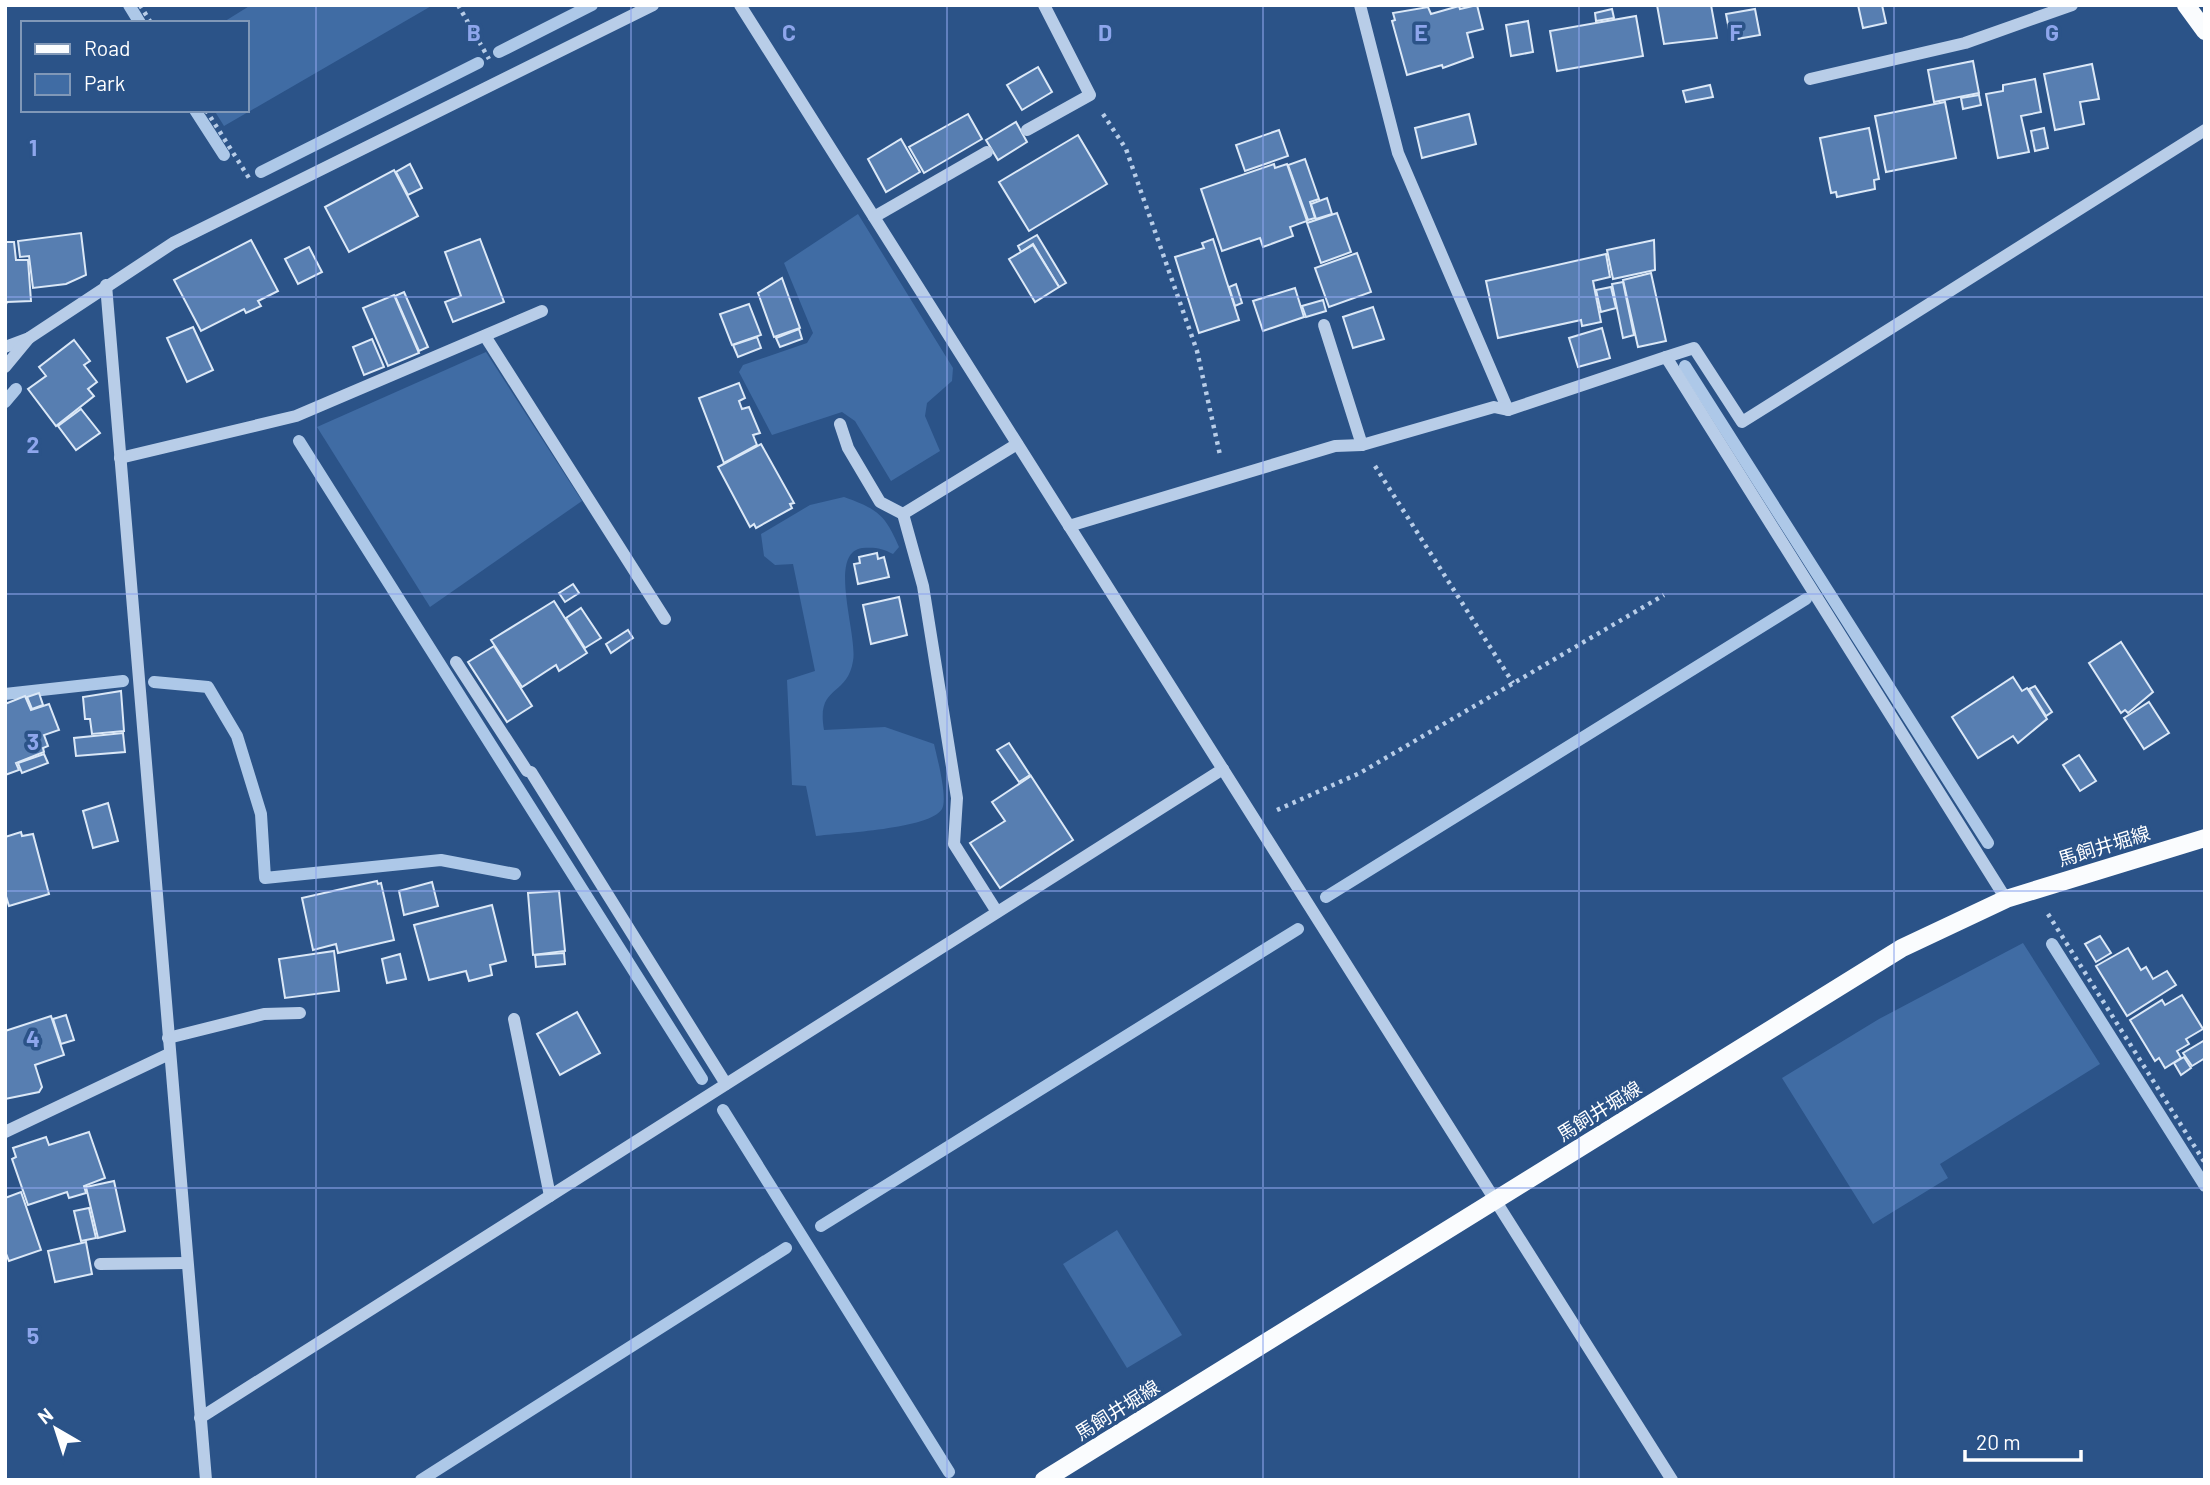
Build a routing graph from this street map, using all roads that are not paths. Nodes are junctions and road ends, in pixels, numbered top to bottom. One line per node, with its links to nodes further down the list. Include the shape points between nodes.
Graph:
1 (653, 5): 13 (street, via 173,243)
2 (740, 5): 12 (street)
3 (1044, 5): 9 (street, via 1090,95)
4 (1360, 5): 21 (street, via 1398,153)
5 (2072, 5): 8 (street, via 1965,43)
6 (2186, 5): 7 (main road)
7 (2205, 30)
8 (1810, 79)
9 (1027, 130)
10 (2205, 130): 19 (street, via 1741,422 1693,348)
11 (988, 152): 12 (street)
12 (874, 217): 23 (street)
13 (106, 285): 17 (street); 25 (street)
14 (542, 312): 16 (street)
15 (1324, 326): 24 (street)
16 (485, 336): 25 (street, via 296,416); 28 (street)
17 (29, 338): 18 (street); 20 (street)
18 (5, 347)
19 (1666, 358): 21 (street); 32 (street)
20 (5, 367)
21 (1508, 410): 24 (street, via 1494,407)
22 (840, 424): 26 (street, via 848,448 880,502)
23 (1017, 444): 26 (street); 27 (street)
24 (1362, 445): 27 (street, via 1335,446)
25 (120, 458): 36 (street)
26 (903, 514): 33 (street, via 923,586 957,798 954,844)
27 (1069, 526): 30 (street)
28 (665, 619)
29 (456, 662): 38 (street, via 531,772)
30 (1223, 769): 33 (street); 41 (street)
31 (2205, 838): 32 (main road, 馬飼井堀線)
32 (2006, 898): 41 (main road, 馬飼井堀線, via 1902,948)
33 (997, 912): 38 (street)
34 (300, 1013): 36 (street, via 264,1014)
35 (514, 1019): 40 (street)
36 (168, 1038): 37 (street)
37 (169, 1054): 39 (street); 42 (street)
38 (726, 1084): 40 (street)
39 (5, 1132)
40 (550, 1196): 44 (street)
41 (1495, 1200): 46 (main road, 馬飼井堀線); 47 (street)
42 (187, 1263): 43 (street); 44 (street)
43 (100, 1264)
44 (200, 1418): 45 (street)
45 (206, 1480)
46 (1044, 1480)
47 (1672, 1480)

